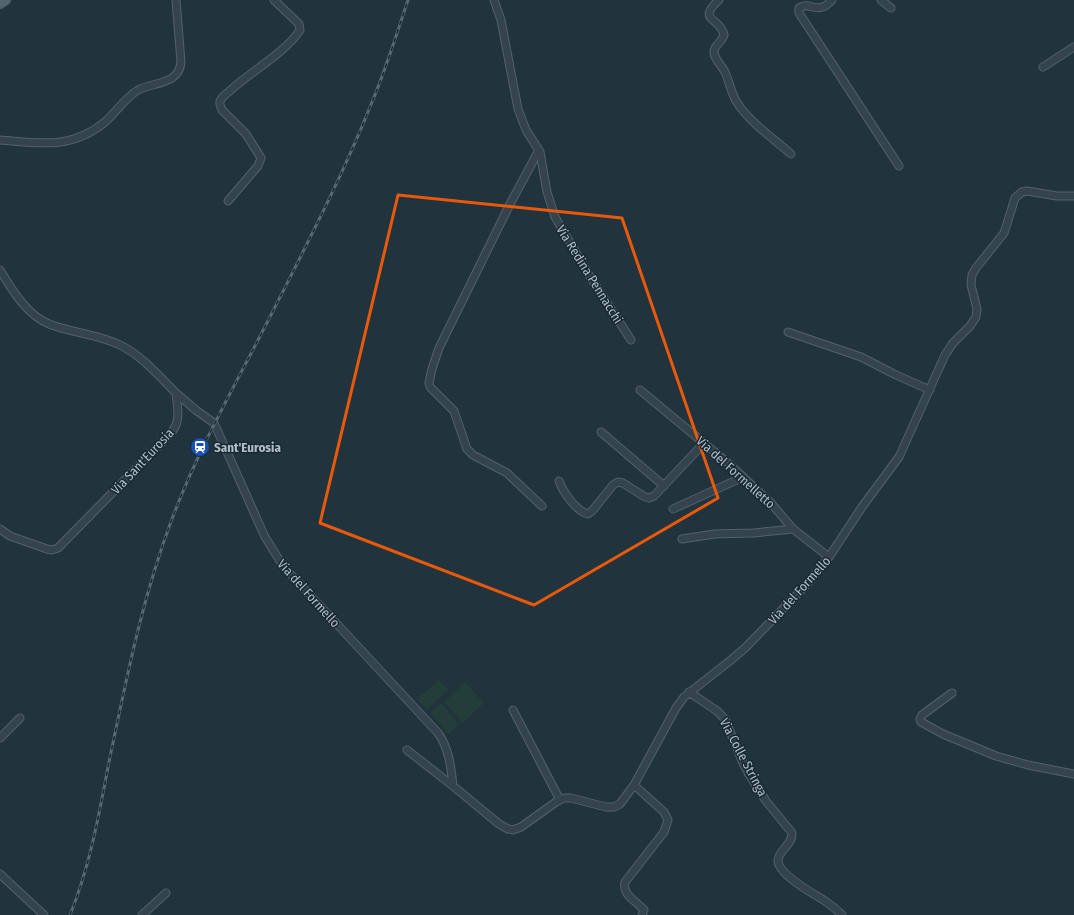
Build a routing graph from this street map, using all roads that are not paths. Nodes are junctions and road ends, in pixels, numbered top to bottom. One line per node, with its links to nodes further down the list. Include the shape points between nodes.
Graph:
1 (6, 0): 8 (main road)
2 (176, 0): 12 (street, via 181,62 179,71 174,76 163,83 136,92 104,122 78,138 50,143)
3 (274, 0): 17 (street, via 299,24 300,30 220,101 222,110 248,136 261,158 258,166)
4 (494, 0): 13 (street, Via Redina Pennacchi, via 501,20 518,109 526,130)
5 (719, 0): 14 (street, via 708,11 724,34 714,51 715,57 741,108)
6 (832, 0): 15 (street, via 822,8 803,4 799,8 799,13)
7 (881, 0): 9 (street)
8 (0, 4)
9 (891, 8)
10 (1074, 47): 11 (street)
11 (1043, 67)
12 (0, 140)
13 (539, 150): 20 (street, Via Redina Pennacchi, via 547,192 557,222); 29 (street, via 439,348 429,384 431,390 454,411 469,451 507,473)
14 (792, 154)
15 (899, 166)
16 (1074, 196): 22 (street, Via del Formello, via 1027,191 1016,198 1002,236 972,275 971,285 977,309 975,319 947,351)
17 (228, 201)
18 (0, 270): 23 (street, via 20,300 38,318 121,345 149,366)
19 (788, 332): 22 (street, via 861,357)
20 (631, 340)
21 (640, 390): 25 (street, Via del Formelletto)
22 (930, 390): 34 (street, Via del Formello, via 900,457 862,507)
23 (176, 393): 31 (street, Via Sant'Eurosia, via 178,419 174,429 60,547 48,550 10,536); 43 (street, Via del Formello, via 215,425 262,531 282,564 438,733 447,750)
24 (601, 432): 28 (street)
25 (704, 443): 26 (street, Via del Formelletto); 28 (street)
26 (743, 477): 30 (street); 32 (street, Via del Formelletto, via 773,505)
27 (559, 481): 28 (street, via 567,496 588,514 616,483 622,483 648,498)
28 (664, 486)
29 (542, 506)
30 (673, 509)
31 (0, 529)
32 (793, 529): 33 (street, via 715,534); 34 (street, Via del Formelletto)
33 (682, 539)
34 (829, 557): 35 (street, Via del Formello, via 808,583 746,646)
35 (689, 692): 42 (street, Via del Formello, via 676,708); 50 (street, Via Colle Stringa, via 725,719 755,784 792,834 778,857 781,868)
36 (952, 693): 41 (street, via 922,715 921,722 996,756)
37 (513, 710): 44 (street)
38 (20, 718): 39 (street)
39 (0, 738)
40 (407, 750): 43 (street)
41 (1074, 774)
42 (634, 785): 44 (street, Via del Formello, via 623,802 614,807 604,807 571,798); 49 (street, via 664,812 668,820 664,832 625,882 625,892 642,908)
43 (454, 786): 44 (street, via 511,830 524,826)
44 (560, 800)
45 (0, 874): 47 (street)
46 (166, 893): 48 (street)
47 (44, 915)
48 (142, 915)
49 (642, 915)
50 (842, 915)

